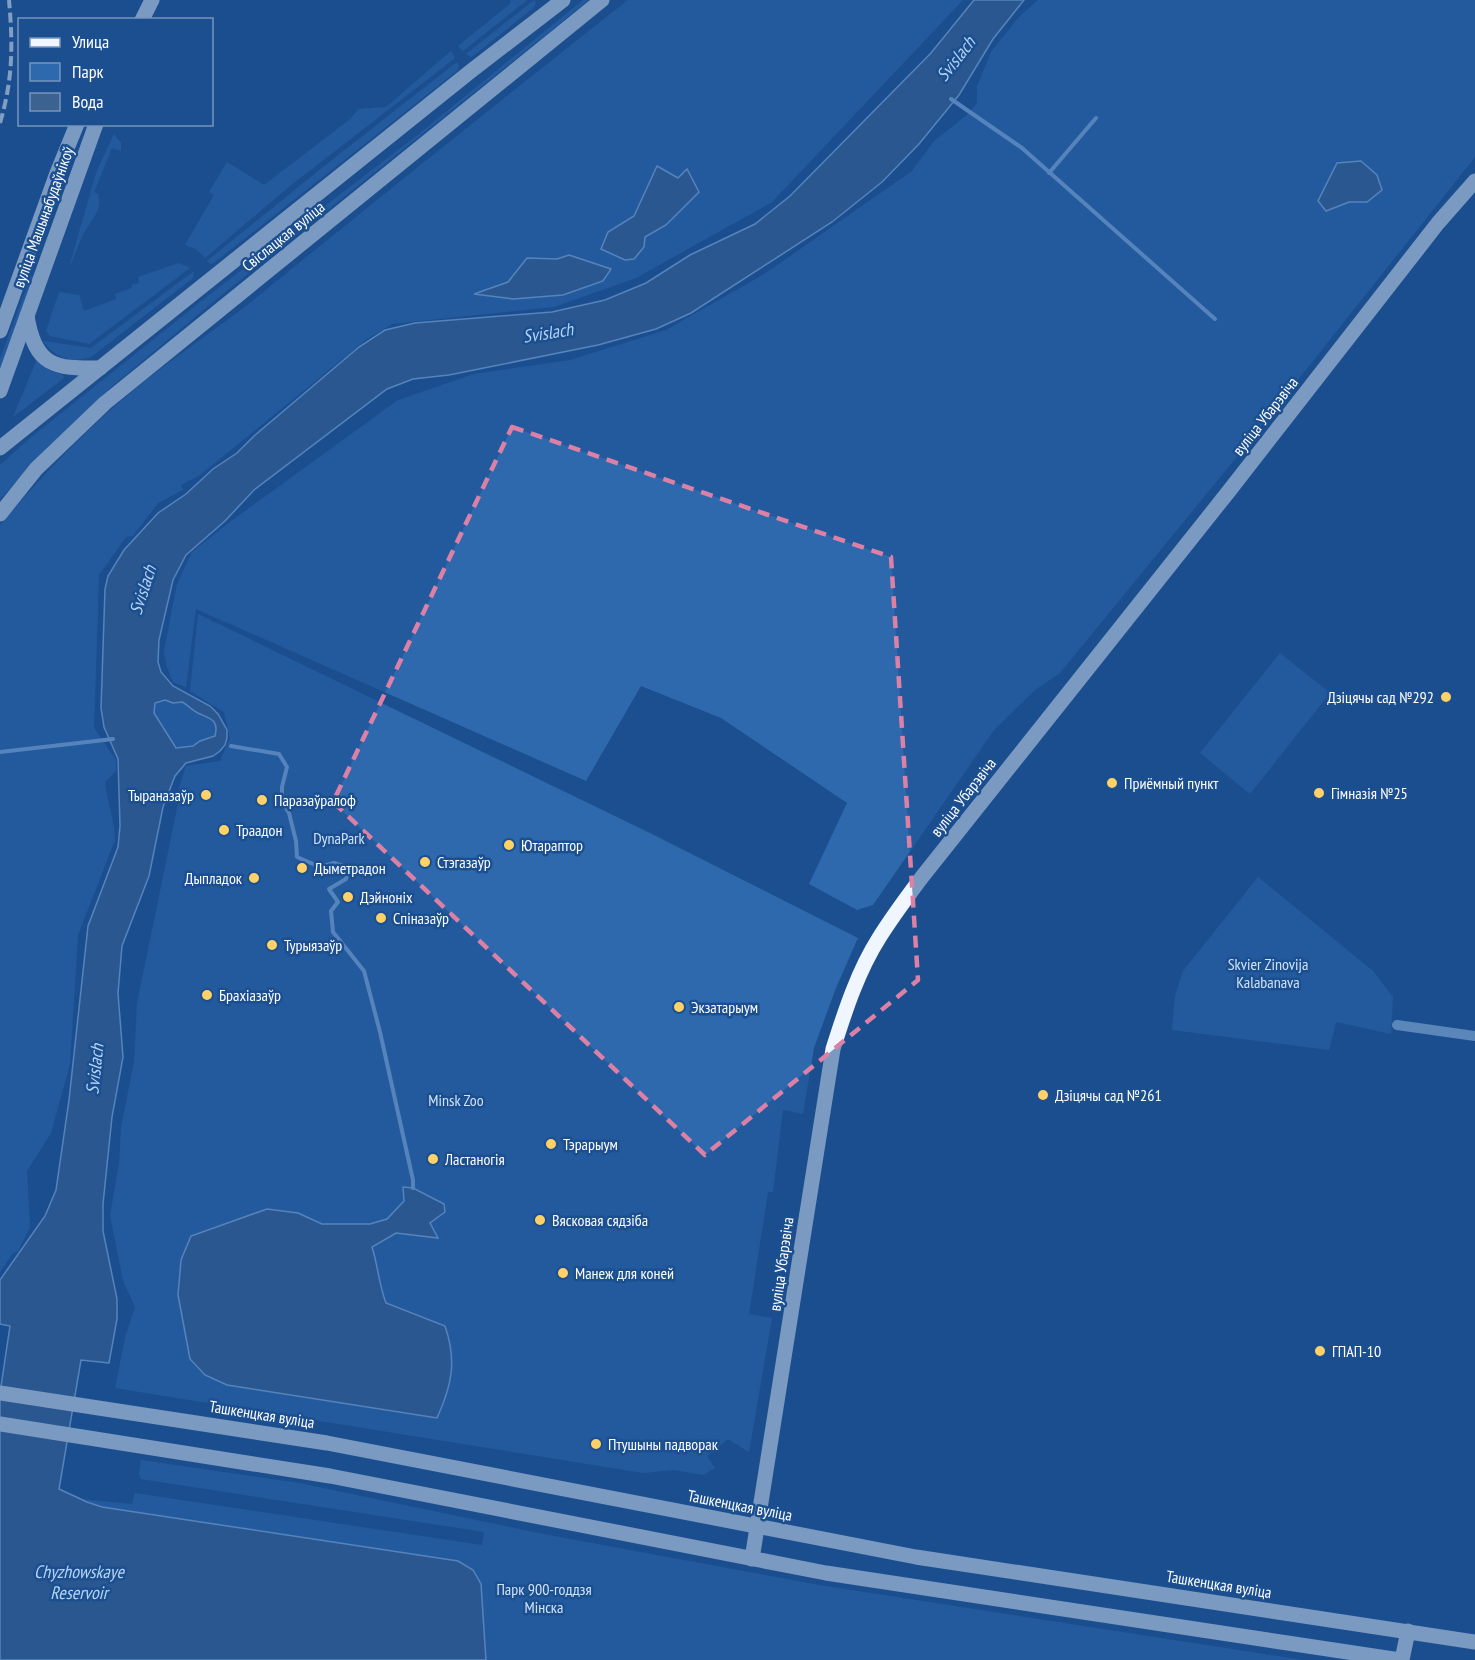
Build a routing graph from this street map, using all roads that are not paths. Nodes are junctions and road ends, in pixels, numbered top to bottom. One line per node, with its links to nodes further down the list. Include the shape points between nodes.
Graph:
1 (563, 0): 8 (main road, Свіслацкая вуліца)
2 (602, 0): 11 (main road, Свіслацкая вуліца, via 105,403 36,469)
3 (75, 126): 7 (main road, вуліца Машынабудаўнікоў)
4 (95, 126): 6 (main road, вуліца Машынабудаўнікоў)
5 (1475, 181): 16 (main road, вуліца Убарэвіча, via 922,877 874,946 833,1049)
6 (27, 315): 8 (main road, via 36,348 47,360 59,367); 9 (main road, вуліца Машынабудаўнікоў)
7 (0, 332)
8 (100, 368): 10 (main road, Свіслацкая вуліца)
9 (0, 391)
10 (0, 448)
11 (0, 514)
12 (1397, 1025): 13 (street)
13 (1475, 1036)
14 (0, 1393): 16 (main road, Ташкенцкая вуліца, via 327,1443)
15 (0, 1424): 17 (main road, via 330,1476)
16 (759, 1527): 17 (main road, вуліца Убарэвіча); 18 (main road, Ташкенцкая вуліца, via 916,1557)
17 (752, 1559): 20 (main road)
18 (1408, 1631): 19 (main road, Ташкенцкая вуліца); 20 (main road)
19 (1475, 1642)
20 (1401, 1660)

